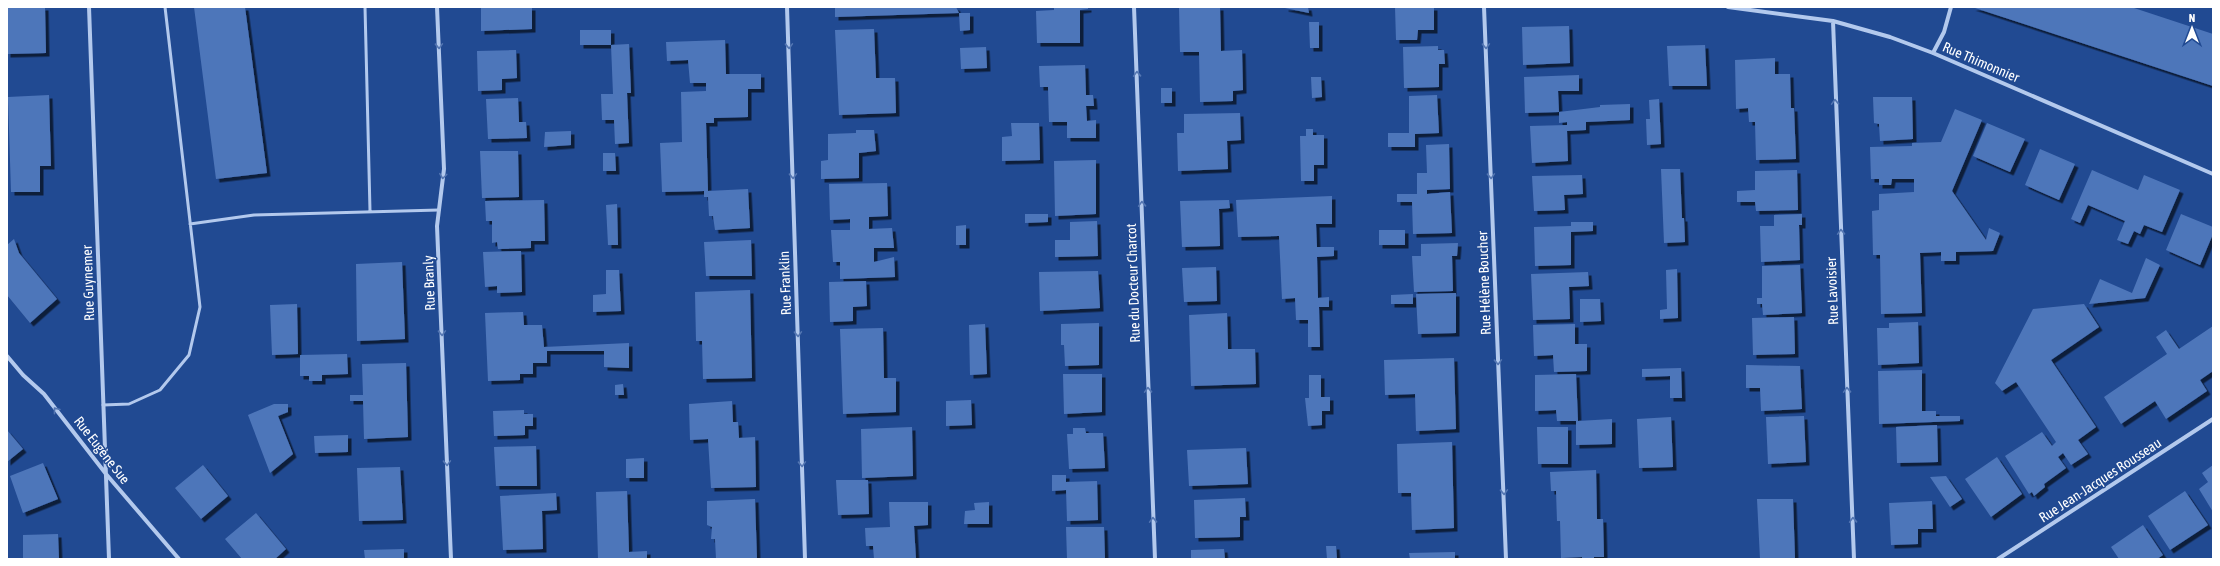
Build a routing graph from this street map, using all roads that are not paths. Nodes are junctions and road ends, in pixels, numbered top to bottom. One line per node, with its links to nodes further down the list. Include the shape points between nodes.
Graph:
1 (89, 7): 17 (street, Rue Guynemer)
2 (165, 7): 15 (lane)
3 (365, 7): 14 (lane)
4 (437, 7): 13 (street, Rue Branly, one-way to 13, via 444,169)
5 (787, 7): 23 (street, Rue Franklin, one-way to 23)
6 (1134, 7): 24 (street, Rue du Docteur Charcot, one-way to 6)
7 (1484, 7): 25 (street, Rue Hélène Boucher, one-way to 25)
8 (1728, 7): 10 (street, Rue Thimonnier)
9 (1951, 7): 11 (street, via 1944,32)
10 (1833, 21): 11 (street, Rue Thimonnier, via 1890,37); 26 (street, Rue Lavoisier, one-way to 10)
11 (1933, 53): 12 (street, Rue Thimonnier)
12 (2213, 174)
13 (439, 210): 14 (lane); 22 (street, Rue Branly, one-way to 22, via 437,226)
14 (370, 211): 15 (lane, via 254,215)
15 (190, 224): 17 (lane, via 200,307 188,355 160,390 129,404)
16 (7, 356): 19 (street, Rue Eugène Sue, one-way to 16, via 44,394)
17 (103, 405): 19 (street, Rue Guynemer)
18 (2213, 419): 27 (street, Rue Jean-Jacques Rousseau)
19 (106, 474): 20 (street, Rue Guynemer); 21 (street, Rue Eugène Sue)
20 (109, 559)
21 (179, 559)
22 (451, 559)
23 (805, 559)
24 (1155, 559)
25 (1506, 559)
26 (1854, 559)
27 (1998, 559)

